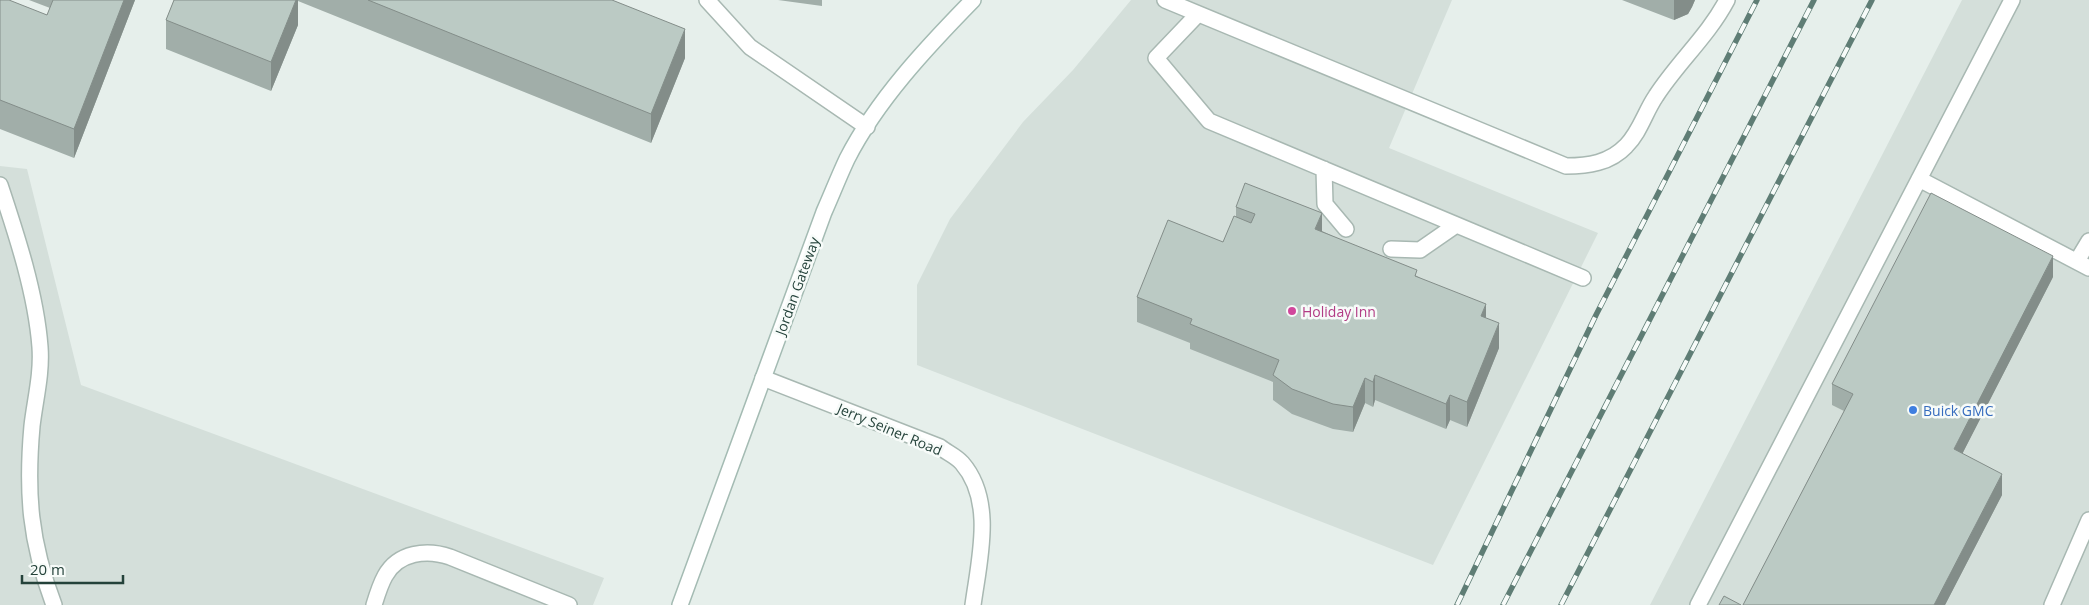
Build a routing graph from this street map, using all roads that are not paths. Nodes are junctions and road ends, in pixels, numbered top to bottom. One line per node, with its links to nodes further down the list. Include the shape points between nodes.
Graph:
1 (707, 0): 7 (main road, via 750,47)
2 (973, 0): 7 (main road, Jordan Gateway, via 913,64)
3 (1166, 0): 6 (main road)
4 (1726, 0): 6 (main road, via 1710,29 1655,96 1626,146 1597,164 1582,166 1566,166)
5 (2012, 0): 9 (main road)
6 (1198, 14): 8 (main road, via 1156,58 1209,121)
7 (867, 127): 17 (main road, Jordan Gateway, via 848,158 824,212)
8 (1324, 169): 11 (main road); 12 (main road, via 1325,204)
9 (1919, 179): 15 (main road); 24 (main road)
10 (0, 185): 19 (main road, via 37,321 40,376 32,424 31,527)
11 (1456, 225): 14 (main road, via 1420,250); 16 (main road)
12 (1346, 229)
13 (2089, 242): 15 (main road)
14 (1391, 249)
15 (2083, 264)
16 (1583, 278)
17 (763, 378): 22 (main road, Jordan Gateway); 23 (main road, Jerry Seiner Road, via 940,447 961,462 976,486 982,514)
18 (2089, 520): 25 (main road)
19 (54, 605)
20 (374, 605): 21 (main road, via 385,575 392,567 410,555 437,552)
21 (569, 605)
22 (680, 605)
23 (973, 605)
24 (1698, 605)
25 (2052, 605)

